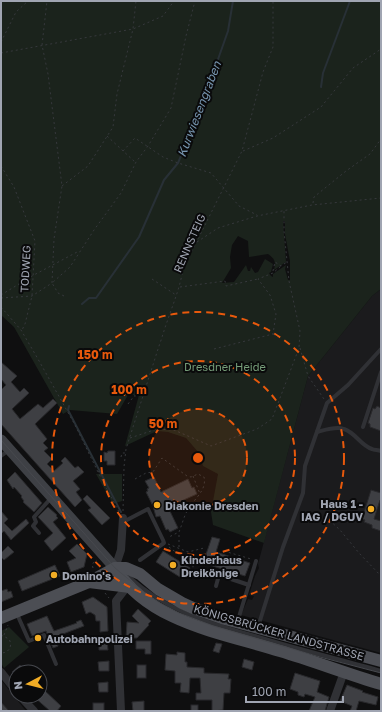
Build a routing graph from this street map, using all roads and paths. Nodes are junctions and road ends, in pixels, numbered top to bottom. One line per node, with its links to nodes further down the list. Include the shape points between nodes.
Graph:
1 (28, 1): 8 (path, via 16,12)
2 (47, 1): 9 (path)
3 (136, 1): 7 (path)
4 (174, 1): 7 (path, via 163,16)
5 (195, 1): 14 (path, via 171,108)
6 (274, 1): 16 (path, RENNSTEIG, via 272,48)
7 (134, 29): 9 (path); 12 (path, via 117,94 113,127)
8 (1, 42)
9 (42, 45): 11 (path); 19 (path)
10 (381, 49): 16 (path, via 354,68 321,107 272,138)
11 (1, 53)
12 (107, 136): 15 (path); 19 (path, via 88,166)
13 (381, 139): 22 (path, via 370,154 314,197)
14 (148, 146): 15 (path, via 135,138); 17 (path); 20 (path, via 163,157 211,173)
15 (123, 151): 17 (path)
16 (242, 152): 20 (path, RENNSTEIG)
17 (136, 162): 26 (path, via 121,193)
18 (1, 166): 31 (path, TODWEG, via 14,187 35,241)
19 (62, 186): 28 (path, via 54,239)
20 (224, 188): 24 (path, via 239,206); 25 (path, RENNSTEIG)
21 (381, 198): 22 (path)
22 (312, 204): 23 (path)
23 (284, 211): 24 (path); 27 (path)
24 (257, 216): 25 (path, via 218,228)
25 (196, 242): 35 (path, RENNSTEIG)
26 (81, 250): 28 (path); 34 (path, via 70,267)
27 (288, 262): 29 (path); 45 (path, via 300,330)
28 (53, 266): 31 (path); 34 (path)
29 (281, 266): 30 (path); 30 (path, via 275,262)
30 (273, 273): 33 (path)
31 (32, 276): 36 (path); 38 (path, TODWEG)
32 (152, 279): 37 (path)
33 (258, 279): 35 (path, via 226,286 225,281); 43 (path, via 270,295 276,314)
34 (52, 283): 38 (path); 39 (path, via 58,293)
35 (180, 287): 37 (path, RENNSTEIG)
36 (1, 295)
37 (176, 295): 49 (path, RENNSTEIG)
38 (32, 296): 40 (path); 42 (path, TODWEG)
39 (64, 296)
40 (1, 298)
41 (1, 307): 42 (path)
42 (21, 330): 61 (path)
43 (273, 334): 44 (path); 46 (path)
44 (278, 337)
45 (300, 348): 50 (path, via 308,376); 54 (path, via 272,418 257,429 211,446 174,430 156,429)
46 (214, 349)
47 (381, 349): 50 (lane)
48 (381, 372): 52 (lane)
49 (143, 396): 51 (path, via 134,396); 54 (path, RENNSTEIG)
50 (328, 403): 53 (lane)
51 (128, 404)
52 (363, 427)
53 (316, 432): 56 (lane, via 343,428 353,433 362,443); 89 (lane, via 305,466 303,493)
54 (130, 438): 58 (path, RENNSTEIG)
55 (1, 440): 57 (main road)
56 (381, 451)
57 (5, 453): 65 (main road)
58 (126, 453): 59 (path, via 122,453); 67 (path, RENNSTEIG)
59 (121, 457)
60 (102, 470): 61 (path)
61 (99, 472): 67 (path)
62 (193, 476): 63 (path, via 187,476 162,458 153,472); 64 (path); 64 (path, via 198,474 204,477)
63 (135, 479)
64 (200, 494): 68 (path, via 188,508)
65 (52, 497): 69 (lane, via 34,516 36,522 33,526); 74 (main road)
66 (326, 517): 80 (path)
67 (122, 518): 70 (lane, via 148,509); 77 (street, via 121,550)
68 (179, 532): 70 (path); 71 (path)
69 (39, 533)
70 (163, 542): 71 (path); 75 (lane); 79 (path, via 190,562 193,566)
71 (179, 548): 72 (path, via 188,552)
72 (204, 548)
73 (224, 551): 76 (path)
74 (103, 555): 77 (main road); 78 (path, via 92,564)
75 (140, 560)
76 (256, 561): 82 (lane)
77 (115, 568): 81 (main road); 84 (main road, via 122,579); 85 (lane, via 121,570); 88 (main road, KÖNIGSBRÜCKER LANDSTRASSE, via 126,568 140,574 182,603)
78 (94, 569)
79 (192, 573)
80 (381, 576)
81 (89, 582): 84 (main road, via 116,585); 86 (main road)
82 (249, 585): 83 (lane, via 219,575); 88 (lane)
83 (216, 586)
84 (125, 591): 85 (lane); 97 (main road, KÖNIGSBRÜCKER LANDSTRASSE, via 176,618); 100 (street, via 116,601)
85 (149, 594): 95 (lane, via 198,619)
86 (16, 612): 87 (main road); 94 (lane, via 29,641 44,635)
87 (5, 621): 91 (path)
88 (237, 623): 89 (main road, KÖNIGSBRÜCKER LANDSTRASSE)
89 (258, 627): 93 (main road, KÖNIGSBRÜCKER LANDSTRASSE)
90 (1, 635): 91 (path)
91 (4, 636): 92 (path, via 11,644 7,652)
92 (1, 653)
93 (381, 661)
94 (56, 664)
95 (381, 671)
96 (1, 672): 98 (street)
97 (344, 672): 99 (main road, KÖNIGSBRÜCKER LANDSTRASSE); 101 (street)
98 (8, 681)
99 (381, 684)
100 (121, 711)
101 (330, 711)

